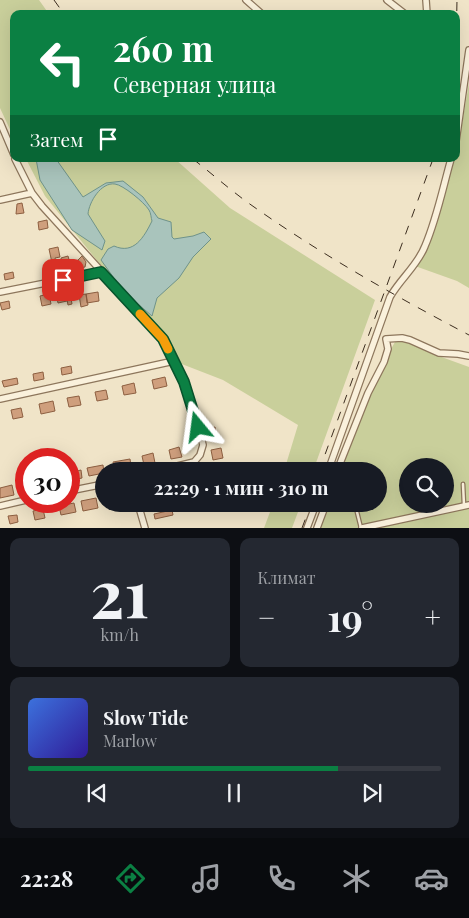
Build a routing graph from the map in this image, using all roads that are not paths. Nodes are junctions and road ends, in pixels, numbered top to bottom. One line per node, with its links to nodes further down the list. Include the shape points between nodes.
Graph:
1 (246, 0): 3 (street)
2 (387, 0): 4 (street)
3 (257, 10)
4 (400, 10)
5 (469, 50): 6 (street)
6 (460, 113)
7 (0, 122): 8 (street)
8 (10, 146)
9 (17, 162): 11 (street)
10 (450, 162): 15 (street, via 425,247 396,285)
11 (32, 193): 12 (street); 13 (street)
12 (0, 200)
13 (101, 272): 14 (street); 18 (street, via 163,339)
14 (0, 292)
15 (378, 334): 16 (street); 21 (street)
16 (386, 339): 17 (street, via 402,338 439,353); 22 (street, via 388,349 384,362)
17 (469, 356)
18 (174, 361): 19 (street); 20 (street, via 194,409 203,445)
19 (0, 399)
20 (194, 462)
21 (331, 462)
22 (341, 462)
23 (463, 484): 27 (lane)
24 (95, 486): 25 (street)
25 (80, 489)
26 (15, 503): 28 (street)
27 (466, 505): 36 (street)
28 (0, 506)
29 (140, 512): 33 (street)
30 (313, 512): 34 (street)
31 (323, 512): 35 (street)
32 (357, 512): 36 (lane)
33 (145, 528)
34 (307, 528)
35 (317, 528)
36 (361, 528)

